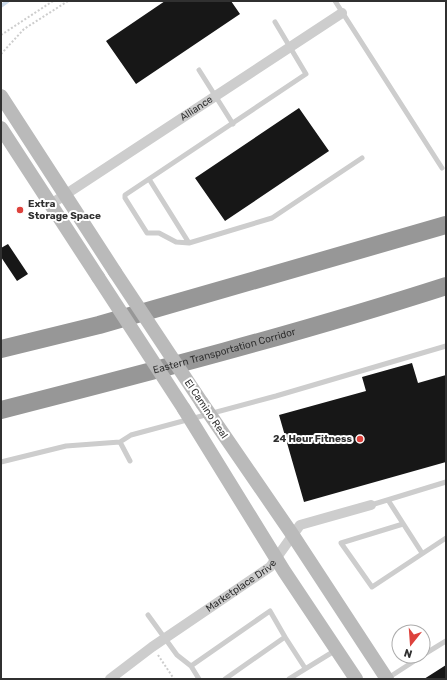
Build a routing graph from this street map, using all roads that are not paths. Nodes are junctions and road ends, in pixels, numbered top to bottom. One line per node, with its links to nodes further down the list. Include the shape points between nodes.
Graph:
1 (334, 1): 2 (lane)
2 (342, 13): 4 (street, Alliance); 11 (lane)
3 (275, 22): 4 (lane)
4 (290, 47): 6 (street, Alliance); 8 (lane, via 306,74)
5 (199, 70): 6 (lane)
6 (216, 95): 8 (lane); 13 (street, Alliance)
7 (1, 96): 13 (main road, El Camino Real)
8 (233, 124): 12 (lane)
9 (1, 128): 14 (main road, El Camino Real)
10 (362, 158): 16 (lane, via 272,218)
11 (442, 168)
12 (149, 179): 16 (lane); 16 (lane, via 125,195 125,198 147,233 159,233 176,242)
13 (65, 195): 14 (street, Alliance); 20 (main road, El Camino Real, bridge)
14 (51, 204): 22 (main road, El Camino Real, bridge)
15 (446, 226): 19 (highway, via 99,325)
16 (189, 243)
17 (446, 286): 21 (highway, Eastern Transportation Corridor, via 124,379)
18 (446, 346): 20 (lane)
19 (1, 349)
20 (205, 408): 22 (lane); 30 (main road, El Camino Real)
21 (1, 410)
22 (187, 414): 23 (lane, via 131,435); 33 (main road, El Camino Real)
23 (120, 442): 24 (lane); 25 (lane, via 66,446)
24 (130, 461)
25 (1, 462)
26 (446, 482): 27 (lane)
27 (388, 500): 28 (lane); 29 (lane)
28 (371, 505): 30 (street, Marketplace Drive, via 300,525)
29 (403, 524): 32 (lane); 32 (lane, via 341,543 372,587)
30 (292, 534): 33 (street, Marketplace Drive); 48 (main road, El Camino Real)
31 (446, 538): 32 (lane)
32 (422, 553)
33 (276, 558): 36 (street, Marketplace Drive, via 270,567); 38 (main road, El Camino Real)
34 (148, 615): 36 (lane)
35 (285, 637): 41 (lane, via 270,611); 42 (lane); 45 (lane)
36 (166, 639): 41 (lane, via 177,655); 43 (street, Marketplace Drive)
37 (446, 641): 39 (lane)
38 (337, 650): 42 (lane); 47 (main road, El Camino Real)
39 (431, 651)
40 (410, 664): 48 (lane)
41 (191, 666): 44 (lane)
42 (305, 668): 46 (lane)
43 (110, 679)
44 (199, 679)
45 (225, 679)
46 (289, 679)
47 (356, 679)
48 (387, 679)

